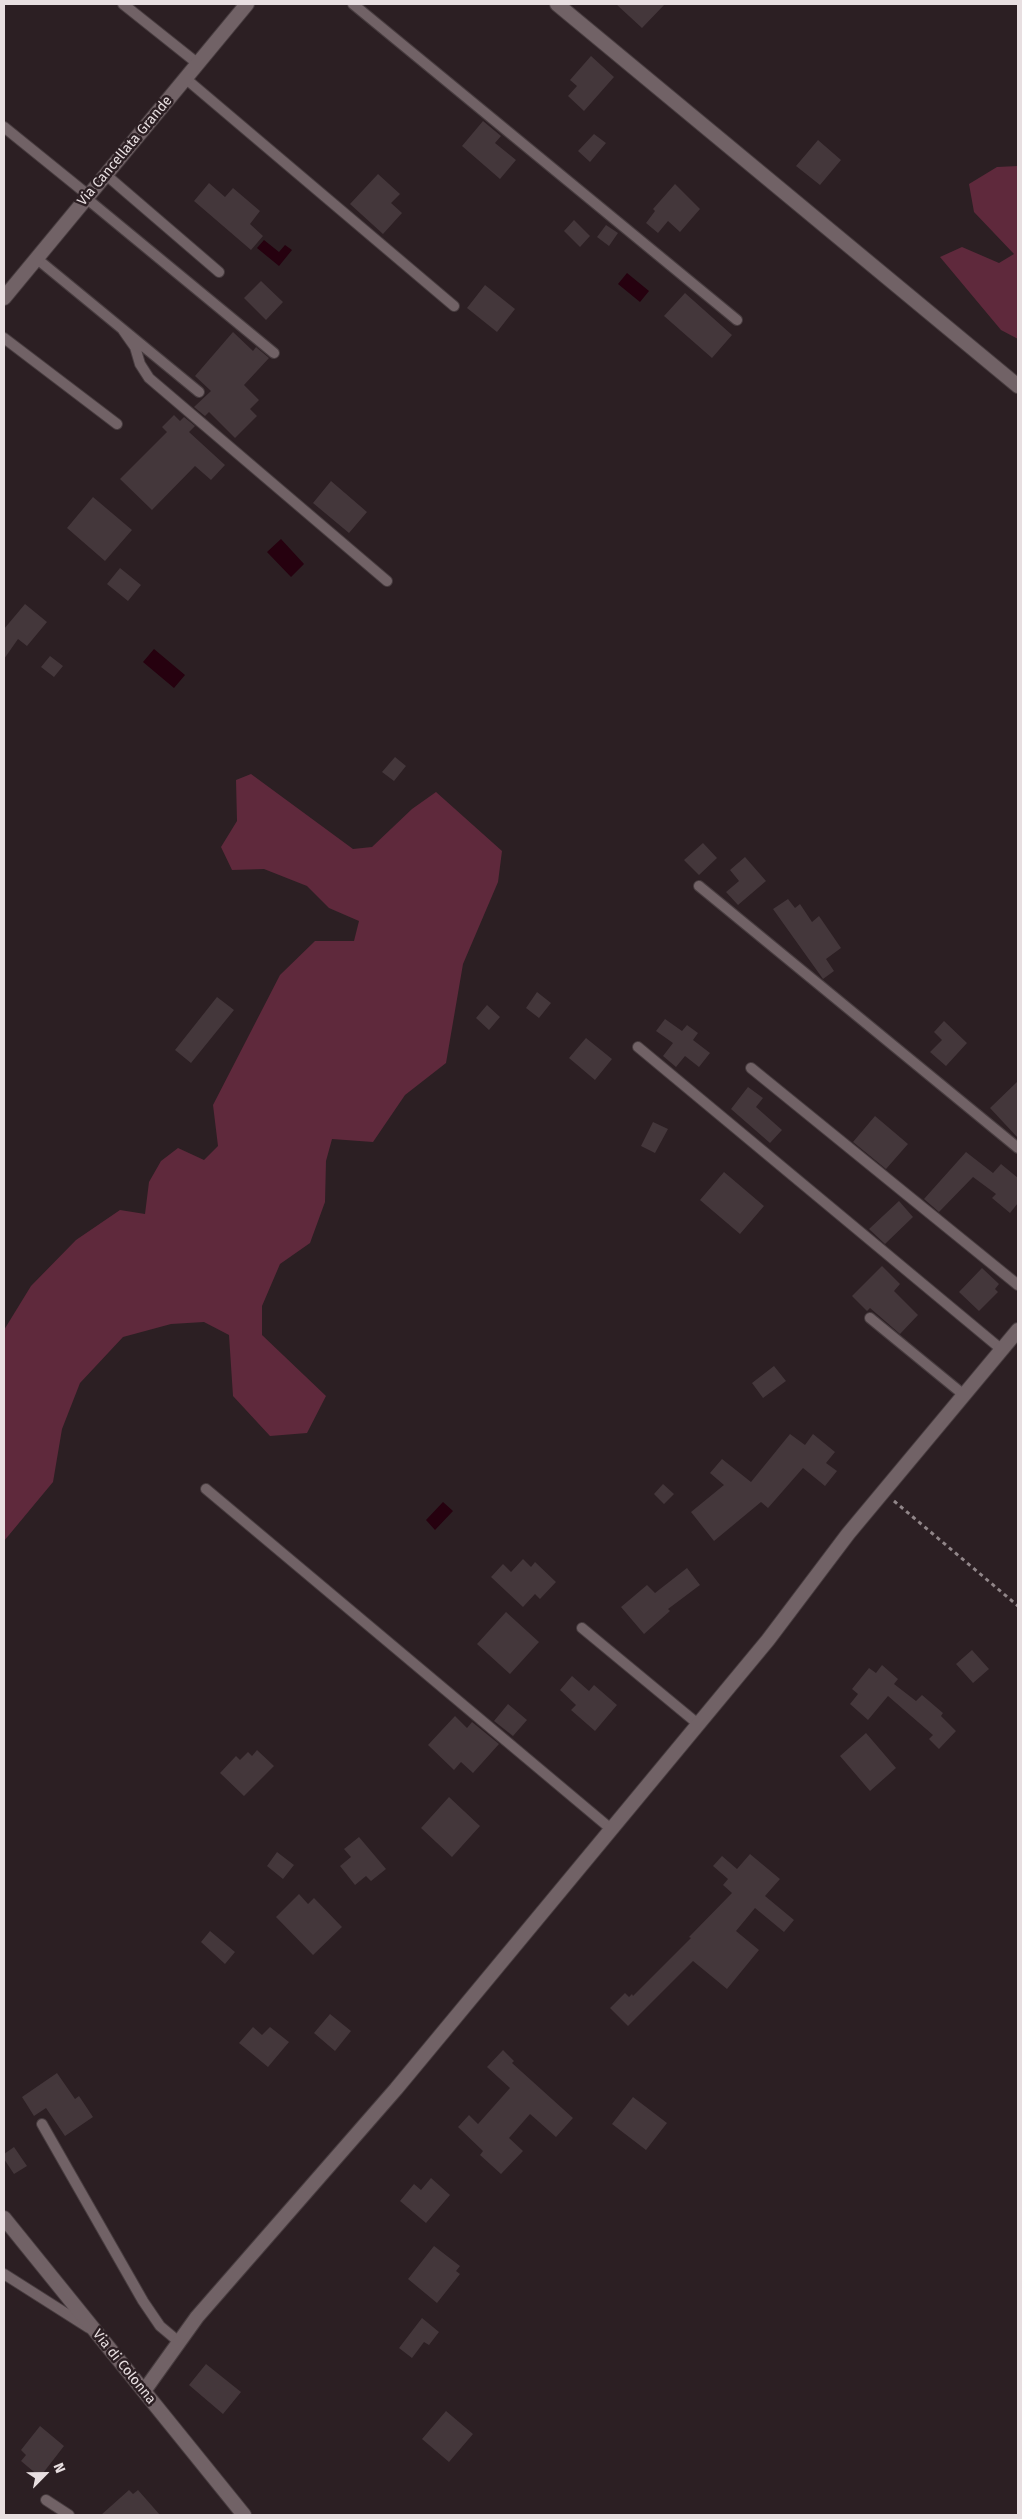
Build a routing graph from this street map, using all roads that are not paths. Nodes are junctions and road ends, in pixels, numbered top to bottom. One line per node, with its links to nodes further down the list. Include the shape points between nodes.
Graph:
1 (123, 4): 5 (lane)
2 (247, 4): 5 (street, Via Cancellata Grande)
3 (353, 4): 14 (lane)
4 (557, 4): 18 (street)
5 (197, 64): 6 (street, Via Cancellata Grande)
6 (185, 78): 8 (street, Via Cancellata Grande); 13 (lane)
7 (4, 127): 9 (lane)
8 (105, 174): 9 (street, Via Cancellata Grande); 11 (lane)
9 (87, 197): 10 (street, Via Cancellata Grande); 17 (lane)
10 (36, 258): 12 (street, Via Cancellata Grande); 15 (lane)
11 (219, 272)
12 (4, 298)
13 (454, 306)
14 (737, 320)
15 (123, 330): 19 (lane); 21 (lane, via 149,378)
16 (4, 338): 20 (lane)
17 (274, 353)
18 (1018, 386)
19 (198, 392)
20 (117, 424)
21 (387, 581)
22 (699, 886): 25 (lane)
23 (638, 1047): 29 (lane)
24 (751, 1068): 26 (lane)
25 (1018, 1148)
26 (1018, 1285)
27 (870, 1318): 30 (lane)
28 (1018, 1330): 29 (street)
29 (1001, 1350): 30 (street)
30 (964, 1396): 33 (street)
31 (206, 1489): 34 (lane)
32 (582, 1628): 33 (lane)
33 (698, 1724): 34 (street)
34 (611, 1829): 39 (street, via 396,2089 197,2317)
35 (42, 2124): 39 (lane, via 143,2301 160,2326)
36 (4, 2218): 38 (street, Via di Colonna)
37 (4, 2274): 38 (lane)
38 (97, 2333): 40 (street, Via di Colonna)
39 (179, 2342): 40 (street)
40 (144, 2391): 43 (street, Via di Colonna)
41 (46, 2500): 42 (lane)
42 (69, 2515)
43 (244, 2515)

